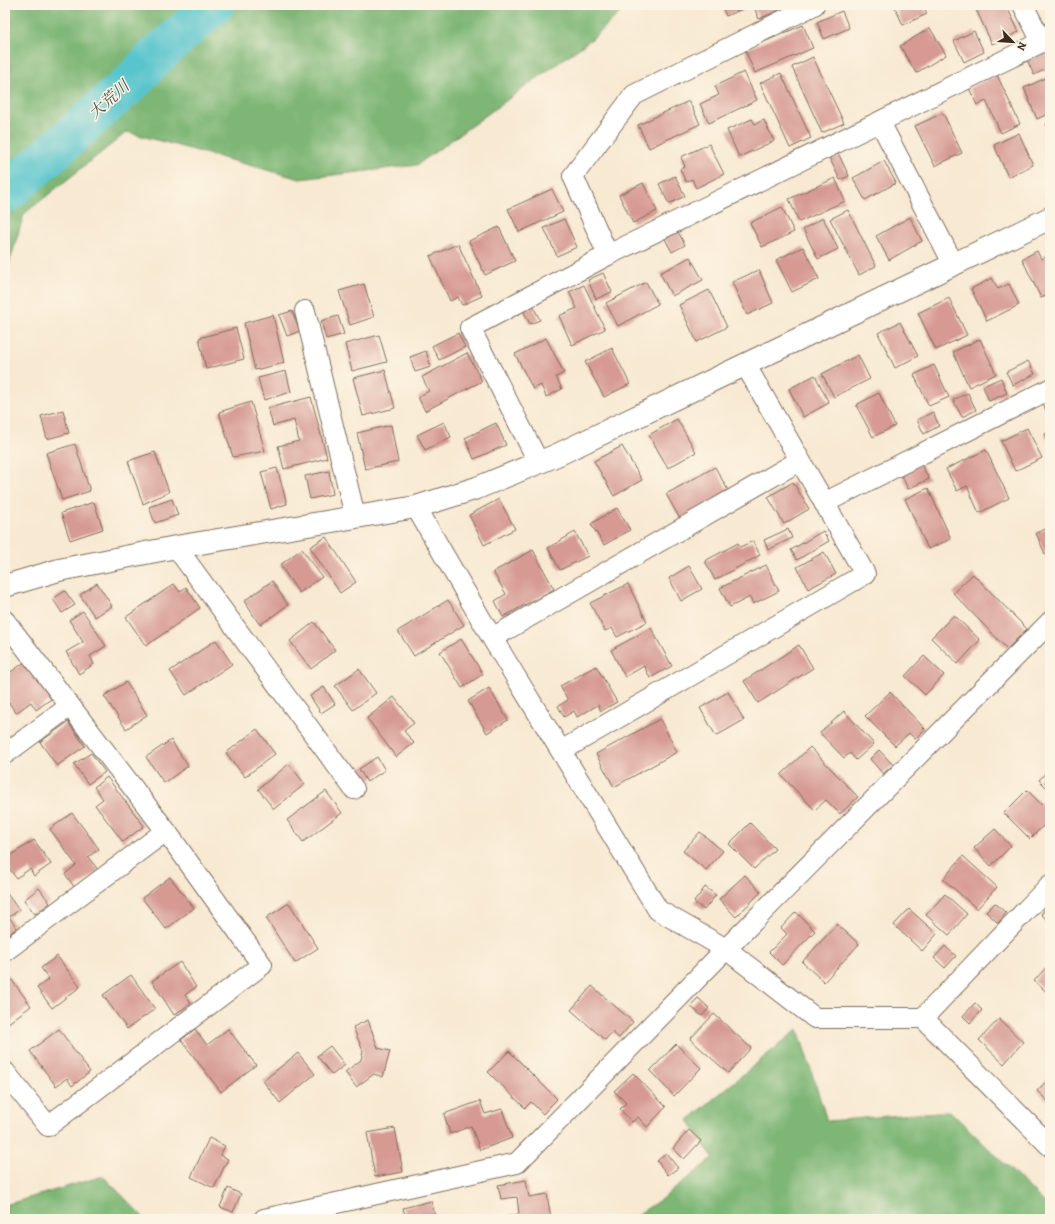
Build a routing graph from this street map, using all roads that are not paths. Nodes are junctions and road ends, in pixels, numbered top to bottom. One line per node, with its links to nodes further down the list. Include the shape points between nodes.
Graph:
1 (814, 5): 6 (street, via 634,96 573,176)
2 (1024, 5): 3 (street)
3 (1046, 40): 4 (street)
4 (880, 122): 6 (street); 7 (street)
5 (1050, 218): 7 (street)
6 (608, 255): 12 (street, via 470,328)
7 (954, 265): 9 (street)
8 (305, 311): 15 (street)
9 (745, 364): 11 (street); 12 (street)
10 (1050, 389): 13 (street)
11 (799, 461): 13 (street); 20 (street)
12 (539, 463): 14 (street, via 477,488)
13 (824, 503): 22 (street, via 865,574)
14 (416, 507): 15 (street); 20 (street)
15 (355, 516): 16 (street)
16 (176, 547): 17 (street, via 60,570); 24 (street)
17 (5, 586)
18 (5, 620): 21 (street)
19 (1050, 622): 27 (street)
20 (492, 638): 22 (street)
21 (70, 706): 23 (street); 25 (street)
22 (561, 750): 27 (street, via 658,910)
23 (5, 754)
24 (354, 789)
25 (166, 831): 28 (street); 30 (street, via 262,965 48,1126)
26 (1050, 885): 29 (street)
27 (726, 949): 29 (street, via 815,1018); 32 (street, via 518,1163)
28 (5, 951)
29 (924, 1018): 31 (street)
30 (5, 1072)
31 (1050, 1146)
32 (264, 1219)

